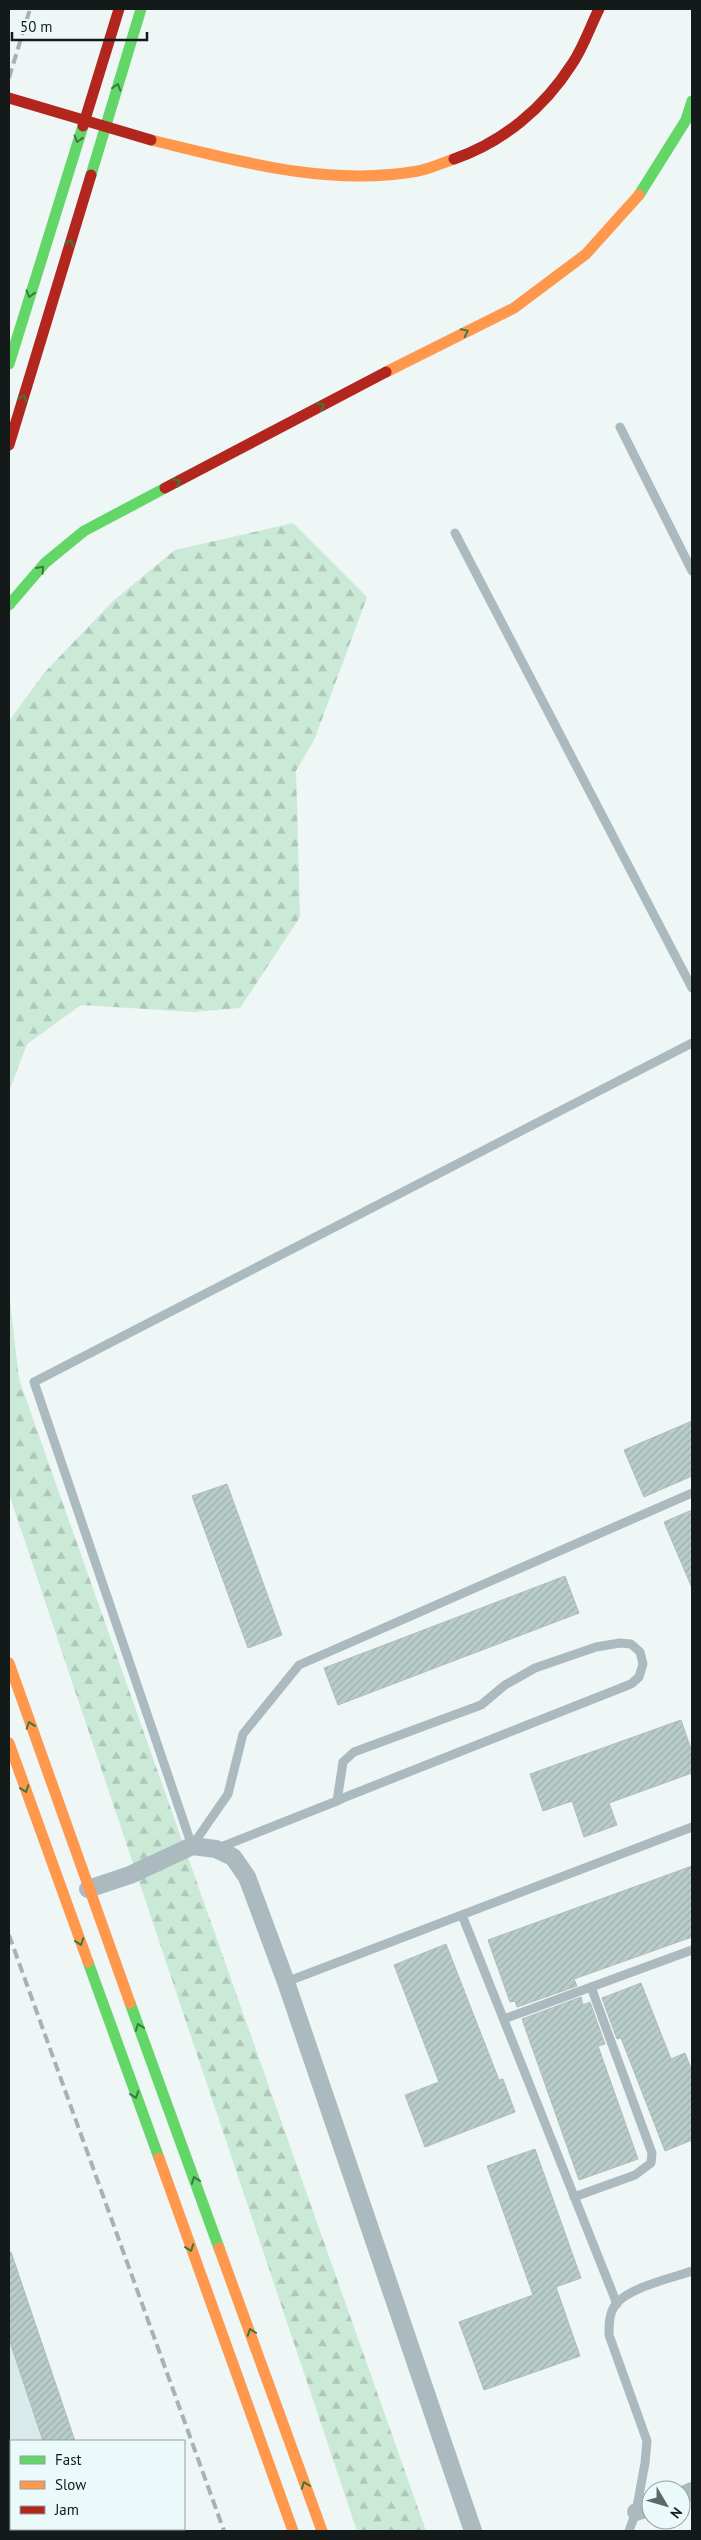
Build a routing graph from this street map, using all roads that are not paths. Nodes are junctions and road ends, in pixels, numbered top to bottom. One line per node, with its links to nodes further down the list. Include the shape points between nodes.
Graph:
1 (119, 9): 6 (main road, one-way to 6)
2 (141, 9): 8 (main road, one-way to 2)
3 (599, 9): 4 (main road, bridge, via 572,64 534,112 480,150 419,170 341,176 259,166 151,140)
4 (9, 98)
5 (692, 100): 11 (main road, one-way to 5, via 45,563 84,531 514,308 586,254 641,193 686,120)
6 (9, 364)
7 (620, 427): 10 (lane)
8 (9, 445)
9 (455, 533): 12 (lane)
10 (692, 571)
11 (9, 605)
12 (692, 988)
13 (692, 1043): 19 (lane, via 34,1382)
14 (692, 1493): 19 (lane, via 299,1665 243,1734 228,1794)
15 (9, 1663): 21 (main road, one-way to 15)
16 (9, 1743): 32 (main road, one-way to 32)
17 (337, 1801): 17 (lane, via 631,1684 639,1677 643,1664 640,1652 631,1644 612,1644 535,1668 505,1685 481,1705 354,1752 343,1762); 20 (lane)
18 (692, 1827): 22 (lane)
19 (192, 1846): 20 (street); 21 (street, via 130,1875)
20 (216, 1849): 24 (street, via 233,1857 247,1877)
21 (88, 1889): 33 (main road, one-way to 21)
22 (462, 1914): 24 (lane); 26 (lane)
23 (692, 1950): 25 (lane)
24 (286, 1982): 34 (street)
25 (591, 1987): 26 (lane); 27 (lane, via 652,2153 651,2163 635,2175)
26 (504, 2019): 27 (lane)
27 (574, 2197): 29 (lane)
28 (692, 2271): 29 (lane, via 632,2292)
29 (617, 2304): 30 (lane, via 610,2317 608,2334 647,2441)
30 (644, 2480)
31 (641, 2513): 35 (lane)
32 (293, 2531)
33 (322, 2531)
34 (473, 2531)
35 (629, 2531)

